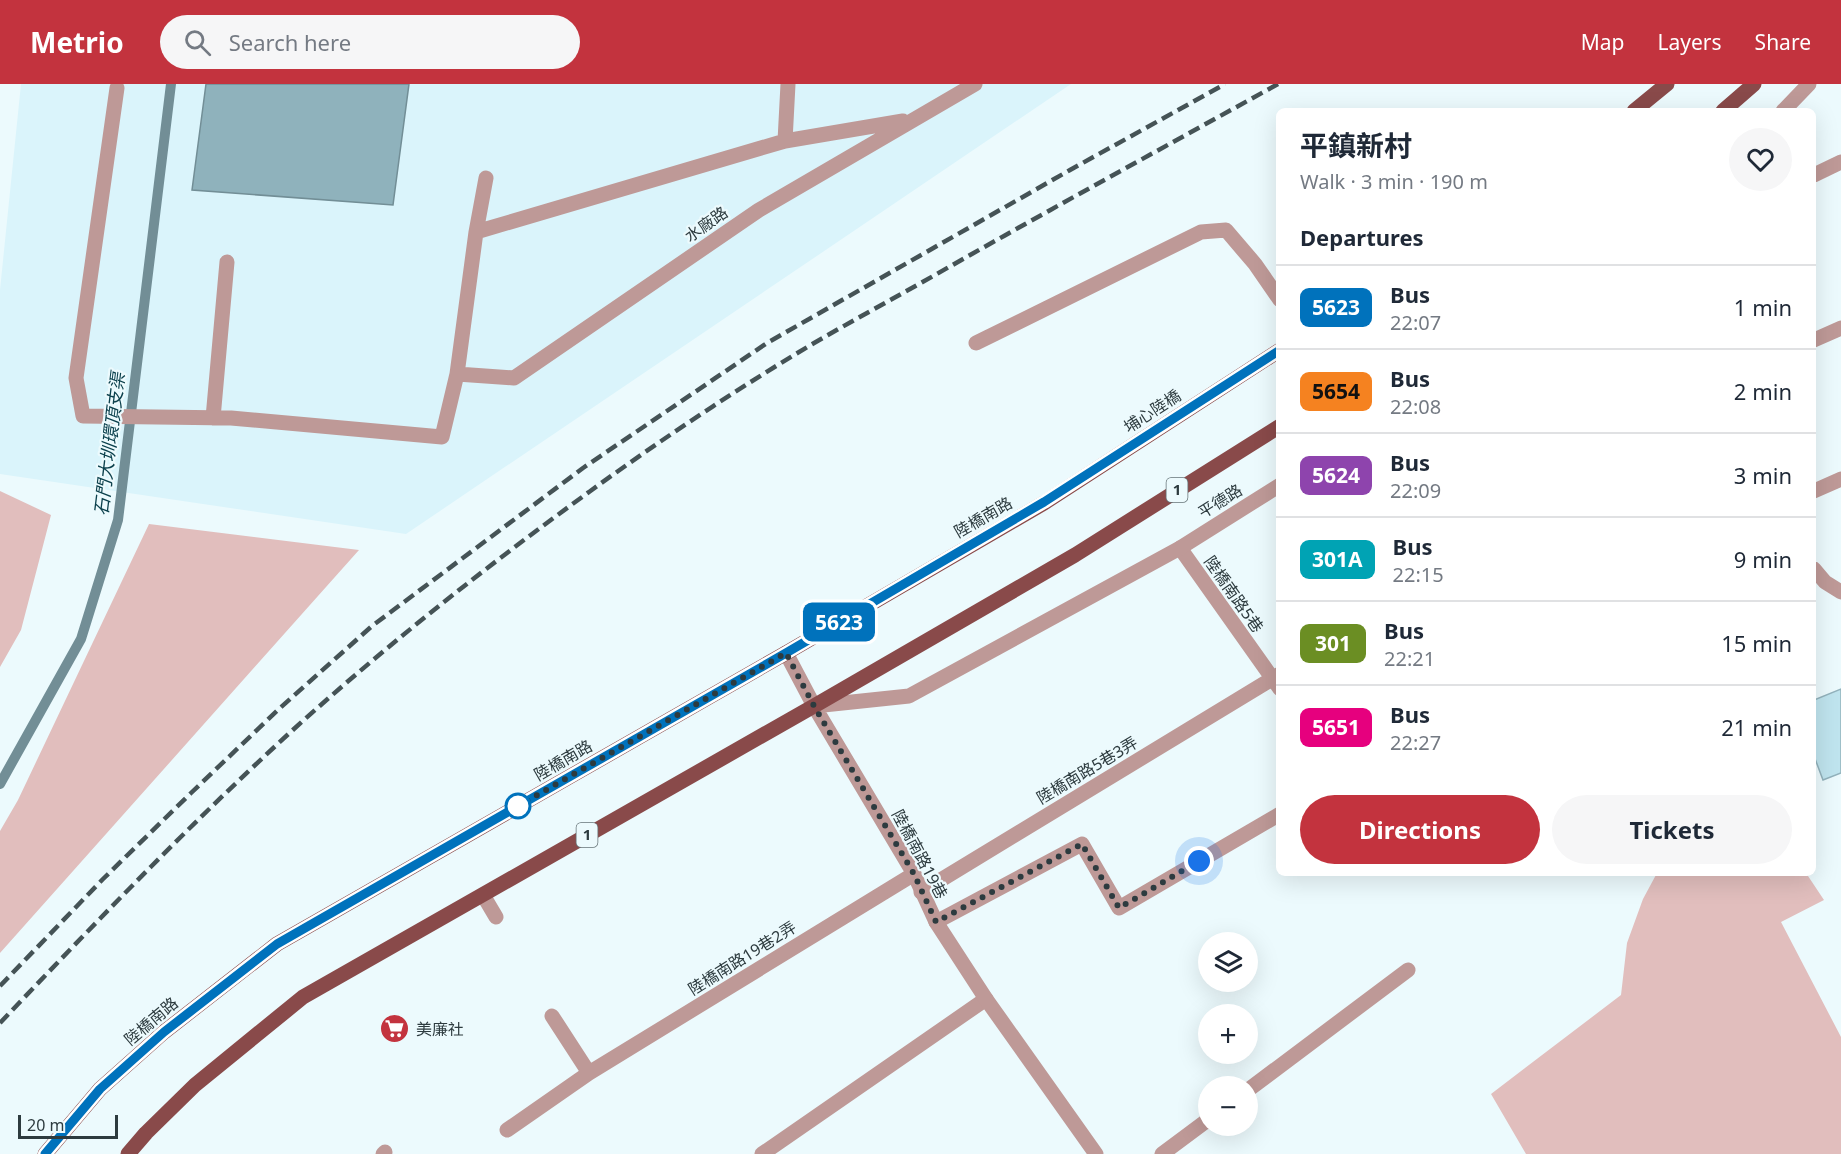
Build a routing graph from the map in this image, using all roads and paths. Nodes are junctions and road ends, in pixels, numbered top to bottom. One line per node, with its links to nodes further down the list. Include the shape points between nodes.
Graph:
1 (788, 84): 11 (street)
2 (975, 84): 10 (street, 水廠路)
3 (1667, 84): 7 (main road)
4 (1754, 84): 8 (main road)
5 (1809, 84): 9 (street)
6 (117, 88): 23 (street, via 76,378 83,416)
7 (1638, 108)
8 (1726, 108)
9 (1786, 108)
10 (912, 120): 11 (street); 22 (street, 水廠路, via 759,210 514,378)
11 (784, 141): 15 (street)
12 (1841, 162): 13 (street)
13 (1816, 174)
14 (486, 178): 15 (street)
15 (476, 232): 22 (street)
16 (227, 262): 23 (street)
17 (1276, 294): 20 (street, via 1226,230 1201,232)
18 (1841, 328): 19 (street)
19 (1816, 339)
20 (976, 343)
21 (1276, 353): 28 (main road, 埔心陸橋)
22 (457, 374): 23 (street, via 442,437)
23 (213, 418)
24 (1276, 429): 35 (main road, 1, via 1075,555)
25 (1841, 479): 27 (street)
26 (1276, 488): 29 (street, 平德路)
27 (1816, 490)
28 (1044, 502): 32 (main road, 陸橋南路)
29 (1180, 548): 33 (street, 陸橋南路5巷); 35 (street, via 909,696)
30 (1816, 571): 31 (street)
31 (1841, 592)
32 (786, 653): 35 (street, 陸橋南路19巷); 49 (main road, 陸橋南路, via 277,944 164,1032 100,1089)
33 (1276, 680)
34 (1276, 682): 38 (street, 陸橋南路5巷3弄)
35 (814, 706): 37 (street, 陸橋南路19巷); 39 (main road, 1)
36 (1276, 816): 41 (street, via 1119,908 1082,844)
37 (914, 874): 38 (street, 陸橋南路19巷); 45 (street, 陸橋南路19巷2弄)
38 (921, 892): 41 (street, 陸橋南路19巷)
39 (483, 895): 40 (street); 50 (main road, 1, via 303,997 195,1085)
40 (496, 917)
41 (936, 922): 43 (street, 陸橋南路19巷)
42 (1408, 970): 46 (street)
43 (986, 999): 51 (street); 52 (street, 陸橋南路19巷)
44 (552, 1016): 45 (street)
45 (589, 1073): 48 (street, 陸橋南路19巷2弄)
46 (1258, 1082)
47 (1198, 1127): 53 (street)
48 (507, 1130)
49 (45, 1154)
50 (128, 1154)
51 (762, 1154)
52 (1096, 1154)
53 (1162, 1154)

